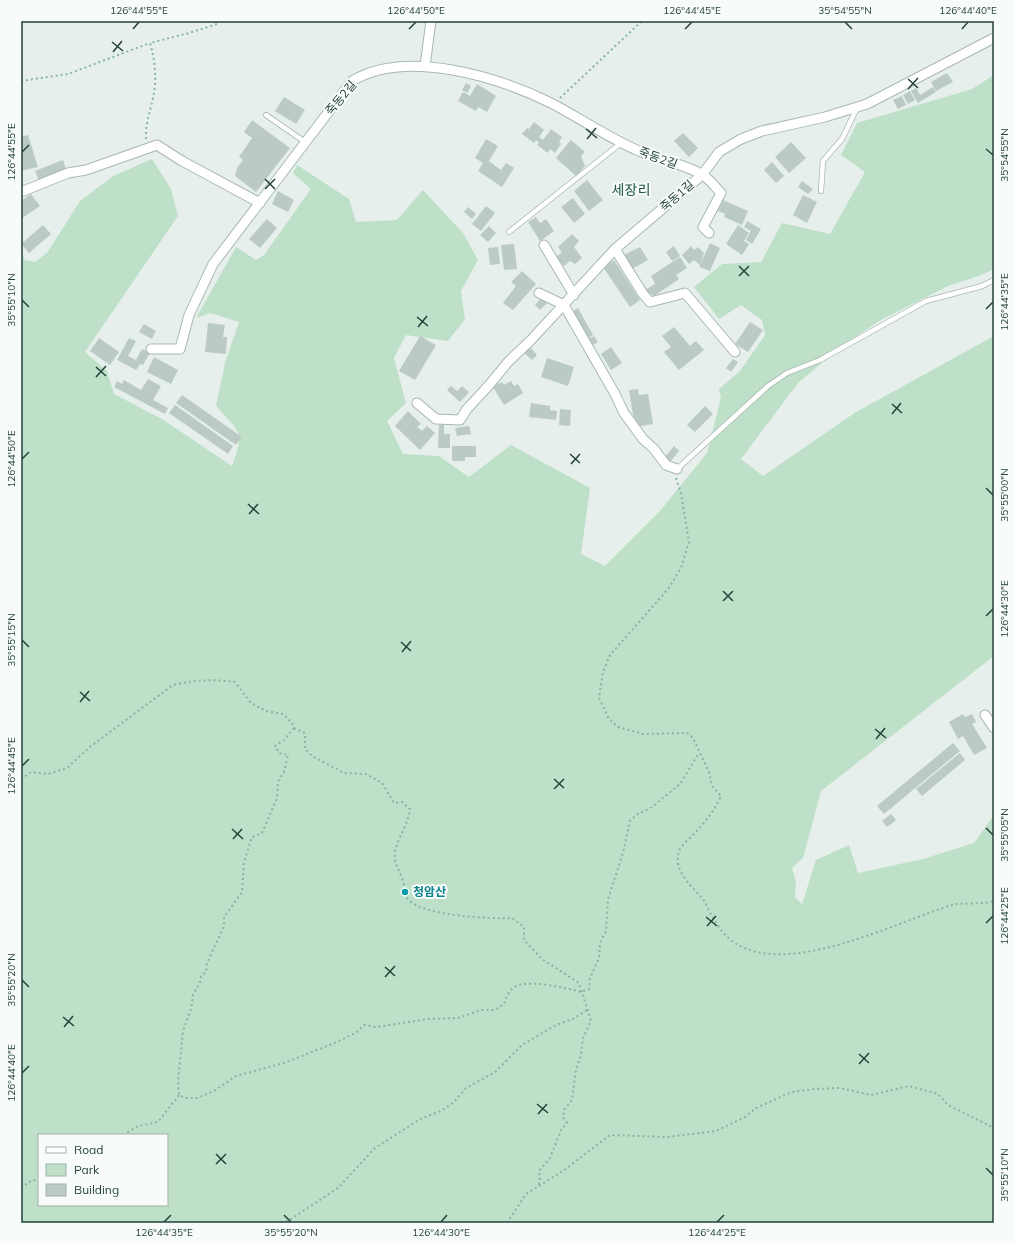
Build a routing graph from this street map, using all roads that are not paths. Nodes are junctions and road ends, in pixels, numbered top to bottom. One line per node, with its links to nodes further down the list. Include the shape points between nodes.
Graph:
1 (431, 21): 3 (street)
2 (994, 38): 4 (street, 죽동1길, via 947,64 867,104)
3 (425, 66): 6 (street, 죽동2길, via 390,68 365,73 352,81); 7 (street, 죽동2길, via 466,72 506,85 553,104)
4 (858, 106): 8 (street, 죽동1길, via 741,139 719,152); 10 (lane, via 842,139 822,161)
5 (266, 115): 6 (lane)
6 (306, 142): 11 (street, 죽동2길)
7 (622, 142): 8 (street, 죽동2길); 12 (lane)
8 (702, 175): 13 (street, via 721,193 703,227); 15 (street, 죽동1길)
9 (21, 192): 11 (street, via 157,145)
10 (821, 192)
11 (260, 202): 20 (street, 죽동2길, via 213,264 189,315 180,349)
12 (509, 232)
13 (708, 233)
14 (544, 245): 18 (street)
15 (615, 249): 18 (street, 죽동1길); 21 (street, via 650,302 685,293)
16 (994, 280): 23 (lane, via 982,286 926,301 820,360 787,373 768,386)
17 (539, 293): 19 (street)
18 (574, 295): 19 (street, 죽동1길)
19 (564, 305): 22 (street, 죽동1길, via 508,362 460,420 436,418); 23 (street, via 624,413 666,465)
20 (151, 349)
21 (735, 352)
22 (417, 403)
23 (677, 469)
24 (985, 715): 25 (street)
25 (994, 728)

